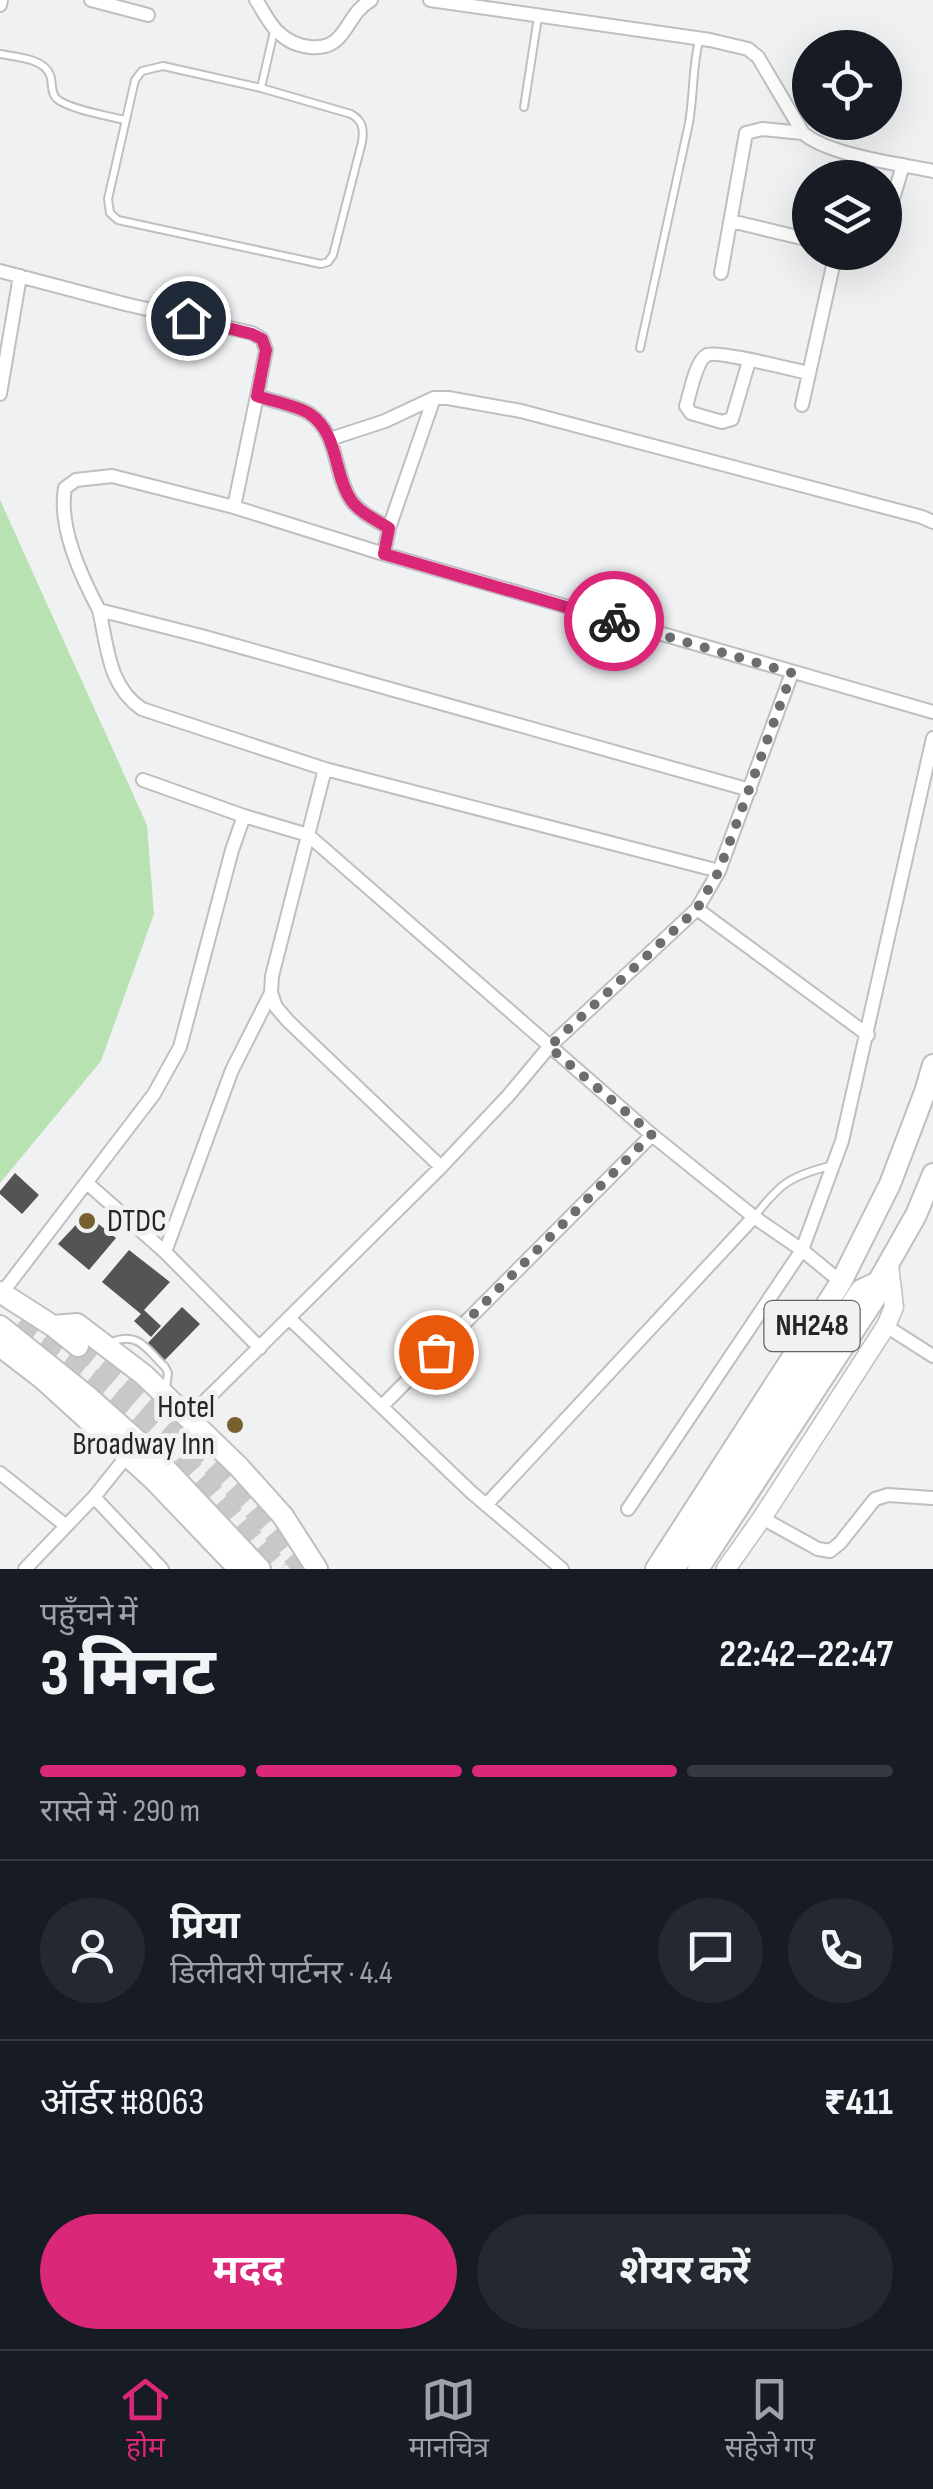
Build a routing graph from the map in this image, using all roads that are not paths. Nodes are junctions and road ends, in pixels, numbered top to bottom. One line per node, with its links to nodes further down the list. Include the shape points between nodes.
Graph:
1 (91, 0): 6 (street)
2 (256, 0): 8 (street)
3 (371, 0): 8 (street, via 329,46 312,48)
4 (430, 0): 5 (street)
5 (480, 3): 7 (street)
6 (148, 14)
7 (539, 16): 9 (street); 12 (lane)
8 (274, 30): 11 (lane)
9 (700, 39): 13 (street, via 758,57); 26 (lane, via 689,123)
10 (0, 54): 14 (lane, via 47,68 56,98 66,104)
11 (261, 88): 14 (lane, via 151,67 135,80); 14 (lane, via 351,114 364,128 328,262 118,220 108,199)
12 (524, 106)
13 (792, 114)
14 (126, 120)
15 (792, 132): 20 (street, via 746,133)
16 (811, 140): 17 (street)
17 (903, 165): 18 (street); 19 (street)
18 (902, 168)
19 (933, 171)
20 (731, 220): 21 (street); 24 (street)
21 (792, 235)
22 (832, 270): 28 (street)
23 (0, 271): 25 (street)
24 (721, 273)
25 (20, 276): 29 (street); 30 (street, via 262,339)
26 (640, 348)
27 (748, 360): 27 (street, via 732,419 688,410 703,356); 28 (street)
28 (809, 373): 32 (street)
29 (0, 394)
30 (257, 396): 33 (street, via 310,414); 34 (street)
31 (434, 398): 33 (street); 35 (street, via 521,411); 36 (street)
32 (802, 405)
33 (330, 440): 36 (street, via 352,502)
34 (234, 507): 37 (street); 38 (street, via 112,476 76,480 65,488 64,524)
35 (933, 522)
36 (389, 528): 37 (street)
37 (384, 554): 39 (street)
38 (99, 610): 42 (street, via 117,683 132,702); 44 (street)
39 (792, 673): 40 (street); 44 (street)
40 (933, 712)
41 (933, 738): 50 (street)
42 (325, 769): 46 (street); 47 (street)
43 (142, 780): 45 (street)
44 (750, 790): 47 (street)
45 (244, 816): 46 (street); 57 (street, via 180,1047 154,1094)
46 (308, 835): 49 (street); 51 (street)
47 (719, 871): 48 (street)
48 (697, 909): 50 (street); 51 (street)
49 (271, 994): 55 (street, via 288,1020); 60 (street, via 232,1070)
50 (868, 1035): 54 (street)
51 (549, 1047): 53 (street); 55 (street)
52 (933, 1065): 62 (highway, NH248, via 890,1184)
53 (652, 1134): 58 (street); 72 (street)
54 (833, 1165): 58 (lane, via 788,1180); 59 (street)
55 (441, 1167): 64 (street)
56 (933, 1174): 61 (highway, NH248)
57 (87, 1183): 60 (street); 63 (street)
58 (754, 1218): 59 (street); 78 (street)
59 (802, 1250): 62 (street); 79 (street)
60 (166, 1252): 70 (street)
61 (884, 1274): 66 (main road, via 894,1307); 67 (highway, via 861,1290)
62 (841, 1282): 88 (highway, NH248)
63 (4, 1310): 65 (highway); 85 (highway)
64 (290, 1319): 70 (street); 72 (street)
65 (52, 1326): 69 (highway); 73 (highway, via 77,1324)
66 (886, 1326): 71 (street); 80 (main road)
67 (840, 1339): 89 (highway); 90 (highway, NH248)
68 (0, 1346): 74 (highway)
69 (78, 1346)
70 (260, 1348): 73 (street)
71 (933, 1356)
72 (382, 1406): 78 (street)
73 (189, 1417): 86 (highway, via 284,1516)
74 (127, 1456): 76 (street); 84 (highway)
75 (0, 1473): 81 (street)
76 (94, 1497): 81 (street); 83 (street)
77 (933, 1498): 80 (street, via 875,1499 830,1550)
78 (486, 1505): 87 (street)
79 (628, 1510)
80 (762, 1518): 91 (main road)
81 (65, 1525): 82 (street)
82 (25, 1569)
83 (162, 1569)
84 (238, 1569)
85 (260, 1569)
86 (316, 1569)
87 (562, 1569)
88 (656, 1569)
89 (674, 1569)
90 (698, 1569)
91 (726, 1569)

